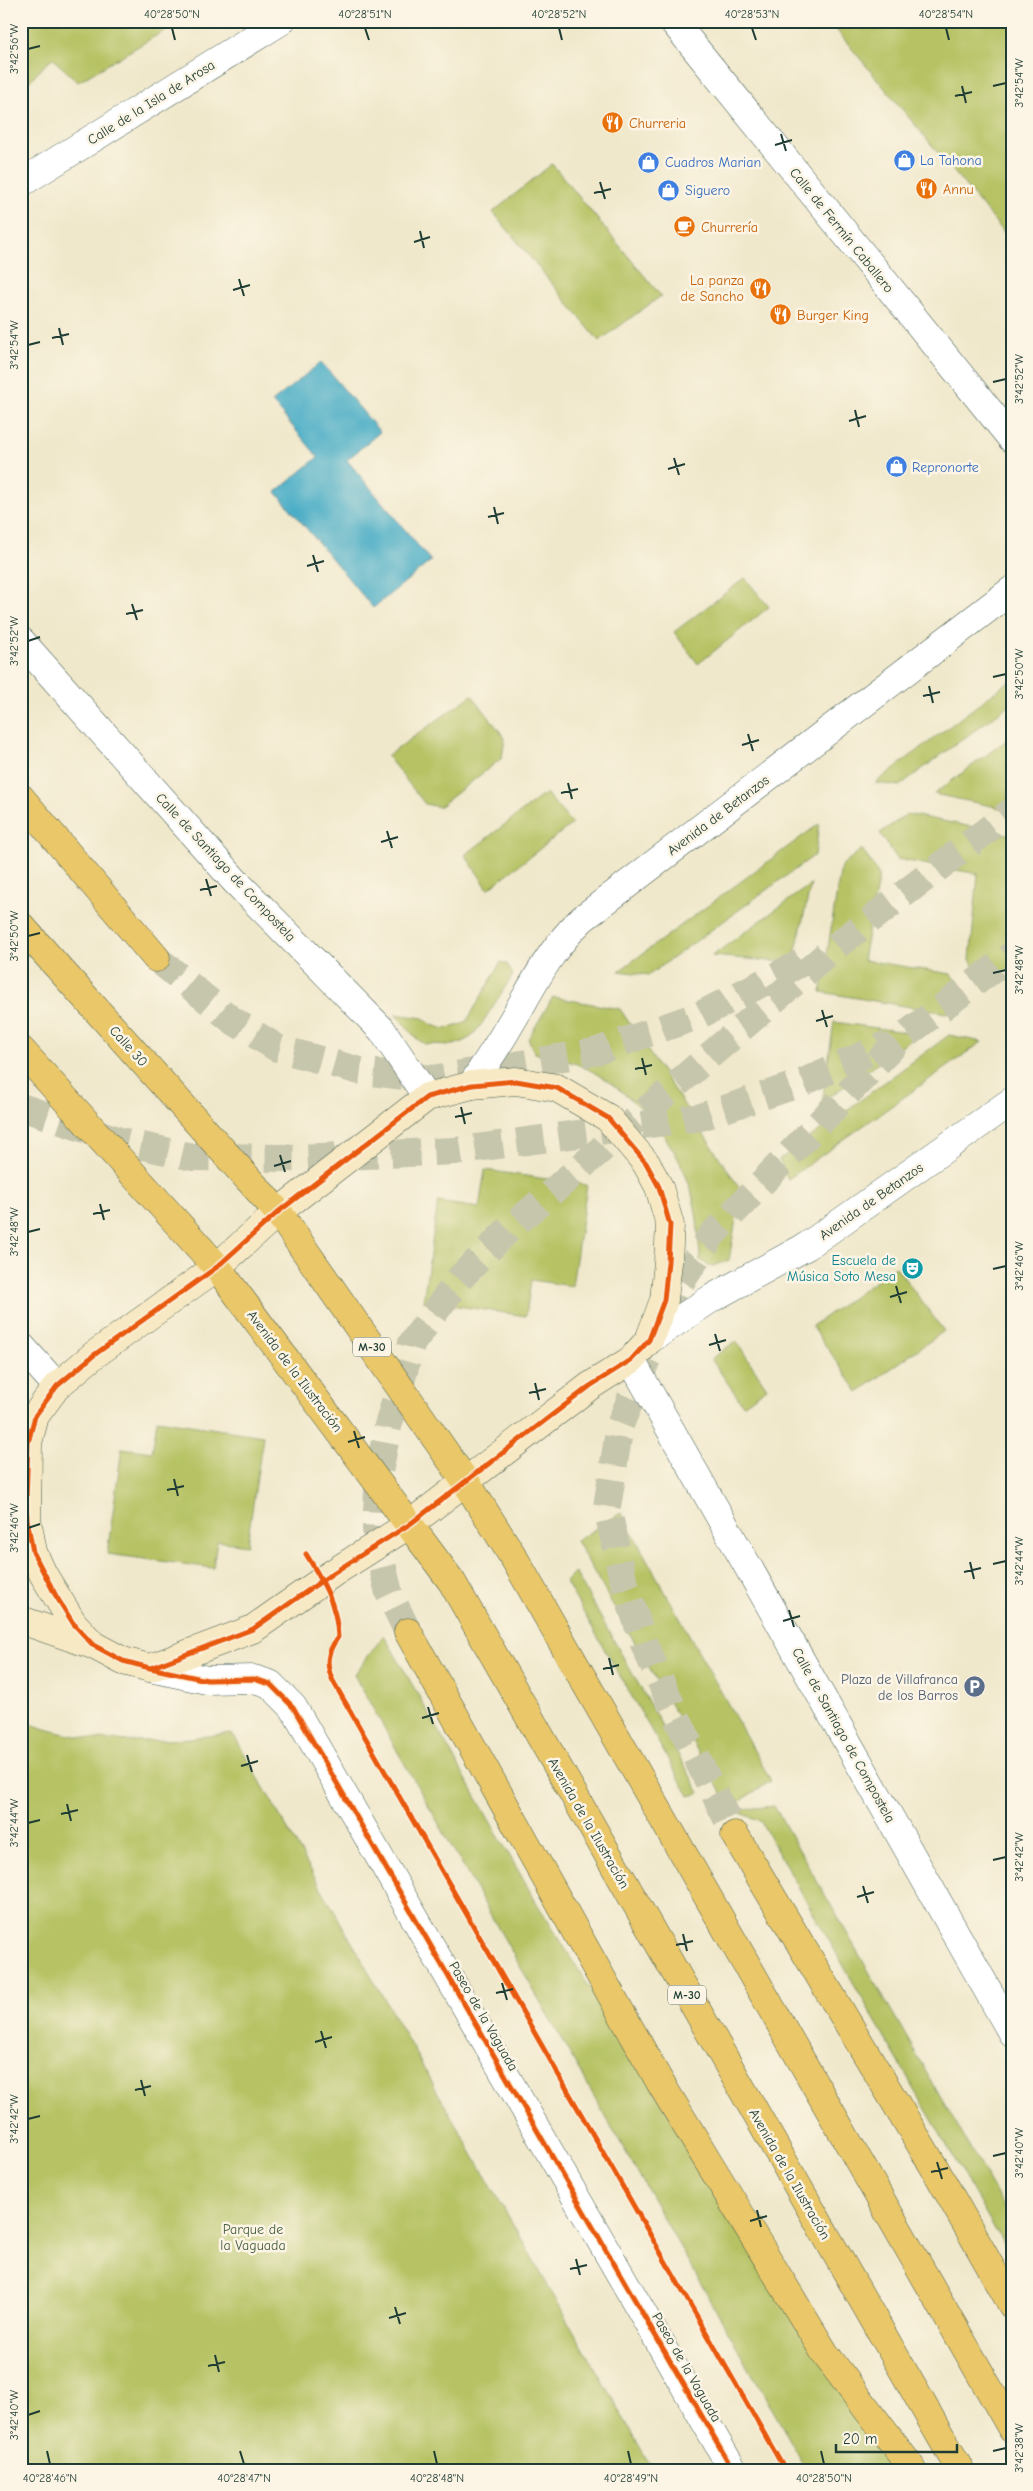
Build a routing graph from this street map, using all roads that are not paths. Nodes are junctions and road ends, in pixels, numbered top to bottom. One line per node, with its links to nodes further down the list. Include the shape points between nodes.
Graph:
1 (281, 21): 3 (street, Calle de la Isla de Arosa)
2 (673, 21): 4 (street, Calle de Fermín Caballero)
3 (21, 183)
4 (1012, 439)
5 (1012, 590): 11 (street, Avenida de Betanzos, via 582,919 540,968)
6 (21, 641): 12 (street, Calle de Santiago de Compostela, via 235,880 382,1030)
7 (21, 798): 8 (highway, via 156,958)
8 (21, 811)
9 (21, 926): 14 (highway, Calle 30 / M-30)
10 (21, 1050): 15 (highway, Avenida de la Ilustración / M-30)
11 (472, 1085): 12 (street); 17 (street, via 516,1082 557,1088 608,1118 646,1163 659,1187 670,1226 664,1300)
12 (426, 1097): 14 (street)
13 (1012, 1101): 17 (street, Avenida de Betanzos, via 807,1246 712,1298)
14 (278, 1212): 15 (street); 20 (highway, M-30)
15 (217, 1267): 18 (street, via 94,1355); 21 (highway, Avenida de la Ilustración / M-30)
16 (21, 1346): 18 (street)
17 (640, 1350): 20 (street); 27 (street, Calle de Santiago de Compostela)
18 (57, 1386): 19 (street, via 35,1416)
19 (25, 1447): 24 (street, via 27,1519 33,1552 73,1623)
20 (466, 1482): 21 (street); 29 (highway, M-30, via 514,1558)
21 (410, 1524): 25 (street, via 253,1629); 32 (highway, Avenida de la Ilustración / M-30, via 452,1582)
22 (21, 1620): 24 (street)
23 (408, 1632): 31 (highway, via 661,2084 826,2355)
24 (92, 1645): 25 (street, via 123,1662)
25 (150, 1668): 30 (street, Paseo de la Vaguada, via 207,1680 254,1679 270,1684 293,1707)
26 (735, 1836): 28 (highway, via 934,2167)
27 (1012, 2033)
28 (1012, 2306)
29 (1012, 2429)
30 (733, 2470)
31 (913, 2470)
32 (960, 2470)

